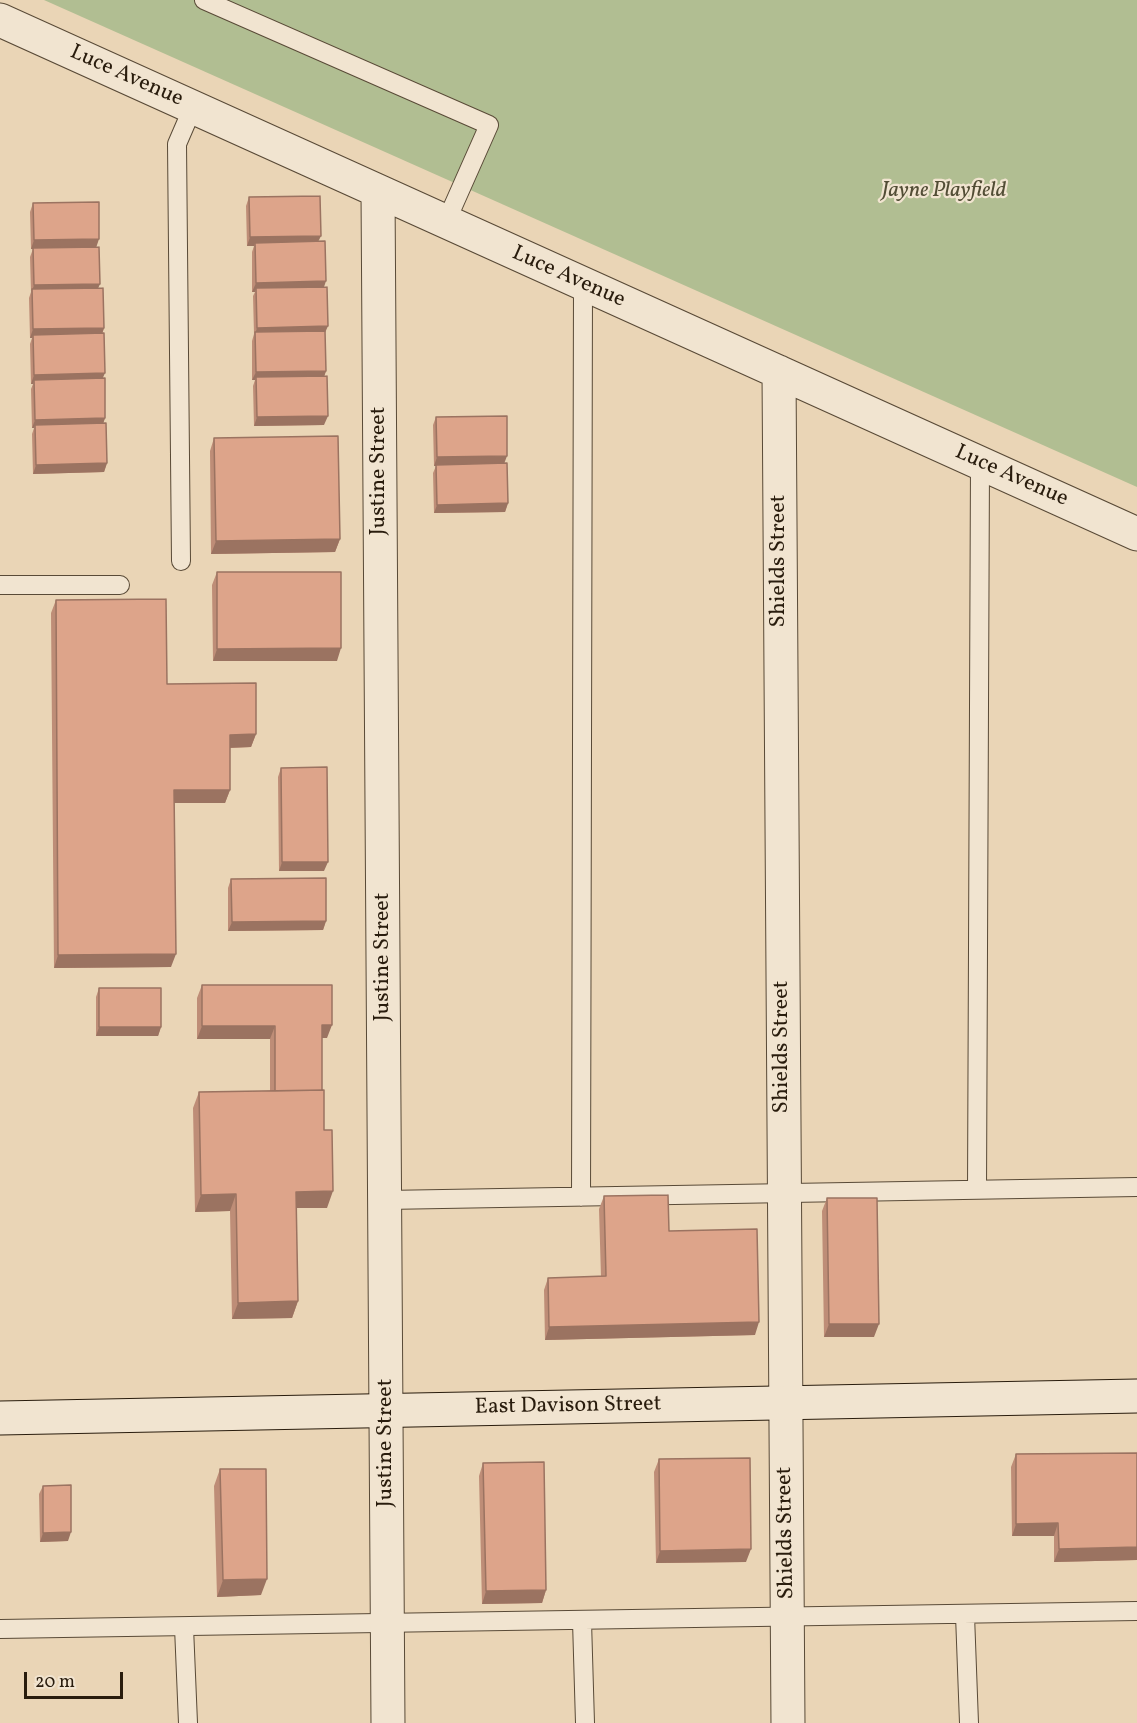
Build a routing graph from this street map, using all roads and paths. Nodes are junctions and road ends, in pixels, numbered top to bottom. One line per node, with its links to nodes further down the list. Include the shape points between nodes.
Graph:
1 (204, 0): 5 (lane, via 489,125)
2 (0, 20): 3 (street, Luce Avenue)
3 (193, 108): 4 (street, Luce Avenue); 10 (lane, via 177,144)
4 (378, 191): 5 (street, Luce Avenue); 17 (street, Justine Street)
5 (446, 222): 6 (street, Luce Avenue)
6 (583, 285): 7 (street, Luce Avenue); 16 (lane)
7 (779, 372): 8 (street, Luce Avenue); 15 (street, Shields Street)
8 (980, 463): 9 (street, Luce Avenue); 14 (lane)
9 (1137, 534)
10 (181, 561)
11 (0, 585): 12 (lane)
12 (120, 585)
13 (1137, 1187): 14 (lane)
14 (977, 1190): 15 (lane)
15 (784, 1193): 16 (lane); 19 (street, Shields Street)
16 (581, 1197): 17 (lane)
17 (385, 1200): 20 (street, Justine Street)
18 (1137, 1396): 19 (street, East Davison Street)
19 (785, 1403): 20 (street, East Davison Street); 24 (street, Shields Street)
20 (387, 1410): 21 (street, East Davison Street); 26 (street, Justine Street)
21 (0, 1418)
22 (1137, 1611): 23 (lane)
23 (965, 1615): 24 (lane); 33 (lane)
24 (788, 1617): 25 (lane); 32 (street, Shields Street)
25 (582, 1621): 26 (lane); 31 (lane)
26 (388, 1623): 27 (lane); 30 (street, Justine Street)
27 (184, 1627): 28 (lane); 29 (lane)
28 (0, 1629)
29 (188, 1723)
30 (388, 1723)
31 (585, 1723)
32 (788, 1723)
33 (969, 1723)

